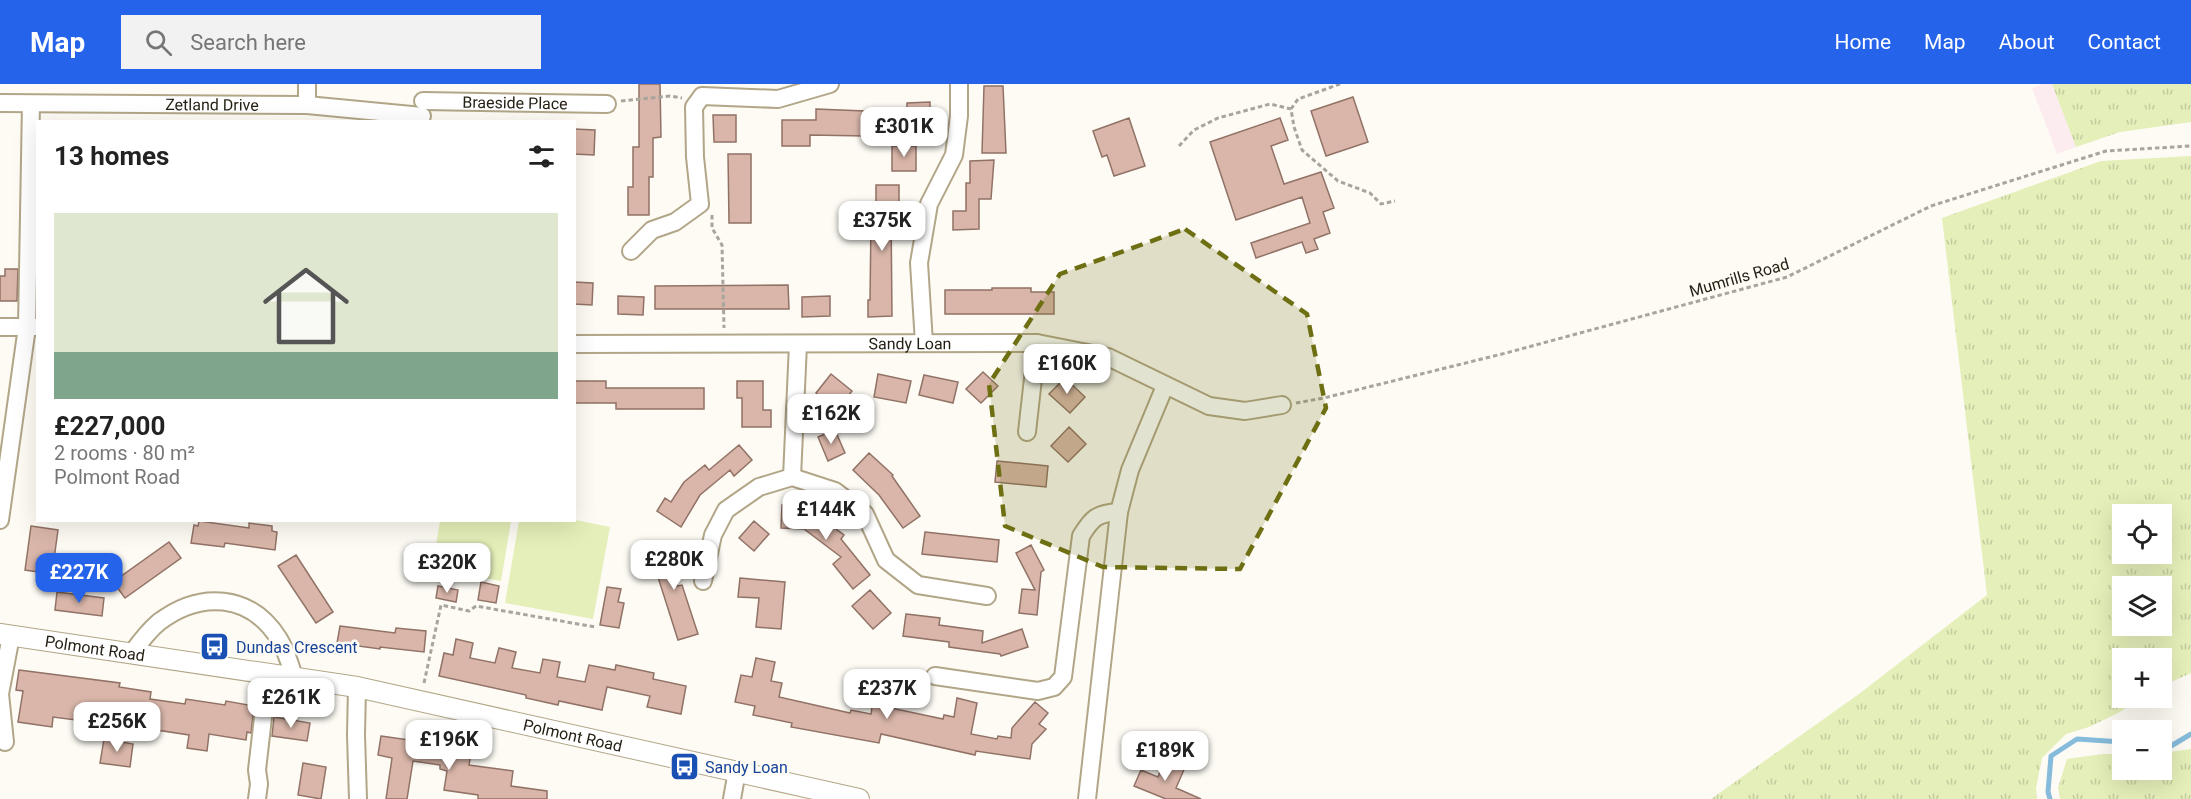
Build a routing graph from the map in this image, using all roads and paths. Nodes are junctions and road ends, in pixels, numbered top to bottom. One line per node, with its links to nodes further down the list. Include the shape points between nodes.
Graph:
1 (307, 84): 9 (street)
2 (830, 84): 5 (street, via 778,99)
3 (959, 84): 19 (street, via 954,155 929,204 919,263)
4 (1340, 84): 11 (path, via 1298,99)
5 (694, 97): 8 (path, via 626,99); 15 (street)
6 (0, 103): 7 (street, Zetland Drive)
7 (31, 104): 9 (street, Zetland Drive); 18 (street)
8 (607, 104): 10 (street, Braeside Place)
9 (307, 105): 10 (street, Zetland Drive)
10 (422, 105)
11 (1291, 109): 12 (path, via 1270,104 1218,118 1194,130); 14 (path, via 1302,150 1338,181 1370,193 1380,204)
12 (1179, 146)
13 (2191, 146): 25 (path, Mumrills Road, via 2106,151 1931,206 1787,277 1506,354)
14 (1395, 201)
15 (700, 204): 16 (street, via 675,222 652,230); 22 (path, via 712,204 712,228 722,245)
16 (631, 251)
17 (0, 327): 18 (street)
18 (32, 327): 29 (street)
19 (924, 343): 20 (street, Sandy Loan); 23 (street, Sandy Loan)
20 (1037, 343): 24 (street, Sandy Loan, via 1108,357); 26 (street)
21 (576, 344): 22 (street, Sandy Loan)
22 (723, 344): 23 (street, Sandy Loan)
23 (798, 344): 27 (street)
24 (1165, 386): 25 (street, Sandy Loan, via 1209,406 1245,411); 28 (street, via 1130,470)
25 (1282, 405)
26 (1027, 432)
27 (792, 477): 30 (street, via 759,487 726,510 713,535); 31 (street, via 836,491 865,514 886,560 918,585)
28 (1119, 512): 36 (street, via 1101,513 1081,536 1063,677 1054,687 1038,691); 46 (street)
29 (0, 520)
30 (704, 581)
31 (987, 596)
32 (595, 627): 39 (path, via 476,606 469,611 441,605)
33 (5, 635): 34 (main road, Polmont Road); 40 (street, via 0,694)
34 (132, 653): 35 (main road, Polmont Road); 37 (street, via 158,623 176,611 198,603 223,601 250,610 266,622 279,639)
35 (268, 674): 37 (main road, Polmont Road); 42 (street)
36 (935, 676)
37 (294, 677): 38 (main road, Polmont Road)
38 (357, 687): 39 (main road, Polmont Road); 43 (street)
39 (420, 701): 41 (main road, Polmont Road)
40 (5, 742)
41 (737, 771): 44 (street); 45 (main road, Polmont Road)
42 (257, 799)
43 (358, 799)
44 (732, 799)
45 (859, 799)
46 (1088, 799)

